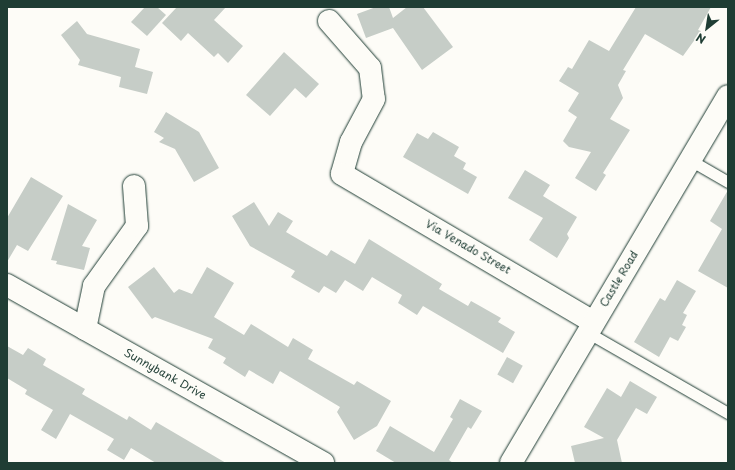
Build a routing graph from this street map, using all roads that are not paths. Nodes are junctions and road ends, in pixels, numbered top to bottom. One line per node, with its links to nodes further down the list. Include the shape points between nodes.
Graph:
1 (329, 21): 7 (street, Via Venado Street, via 370,68 374,99 351,142 342,174)
2 (728, 96): 3 (street, Castle Road)
3 (690, 160): 4 (lane); 7 (street, Castle Road)
4 (728, 182)
5 (134, 186): 8 (street, via 137,226 94,286)
6 (7, 285): 8 (street, Sunnybank Drive)
7 (590, 327): 9 (lane); 11 (street, Castle Road)
8 (85, 329): 10 (street, Sunnybank Drive)
9 (728, 413)
10 (323, 463)
11 (511, 463)

